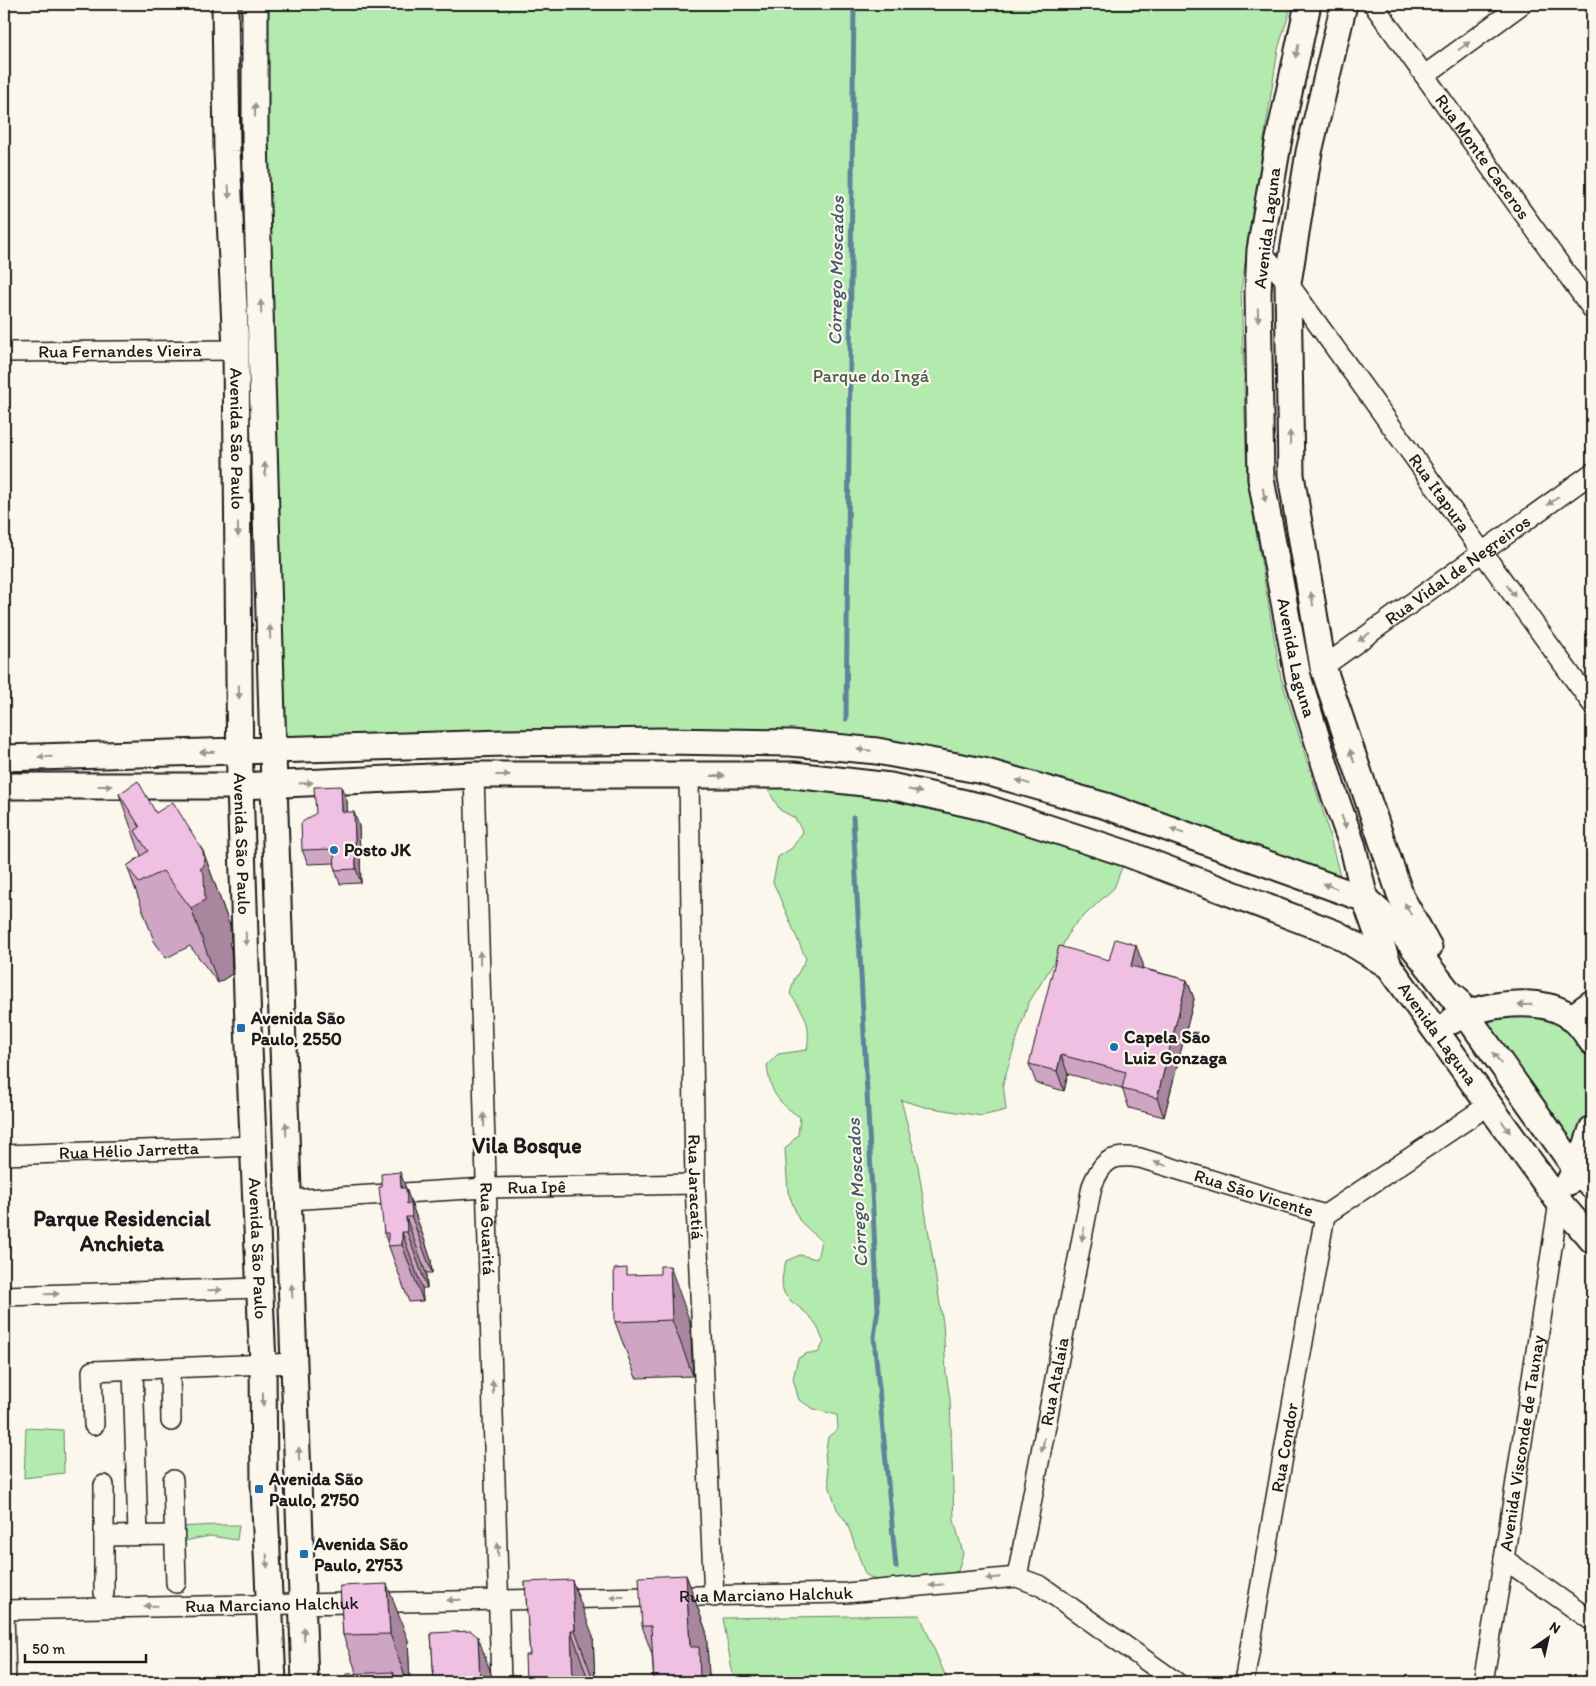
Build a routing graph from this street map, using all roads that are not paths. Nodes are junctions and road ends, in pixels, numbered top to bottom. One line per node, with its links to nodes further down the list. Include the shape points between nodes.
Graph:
1 (225, 4): 7 (main road, Avenida São Paulo)
2 (255, 4): 9 (main road, Avenida São Paulo, one-way to 2)
3 (1308, 4): 12 (main road, Avenida Laguna, one-way to 12, via 1278,144)
4 (1344, 4): 13 (main road, Avenida Laguna, via 1309,152)
5 (1373, 4): 8 (street, Rua Monte Caceros)
6 (1522, 4): 8 (street, one-way to 6)
7 (224, 72): 9 (main road, via 233,90 236,130 242,136); 10 (main road, Avenida São Paulo)
8 (1425, 75): 14 (street, Rua Monte Caceros)
9 (255, 138): 11 (main road, Avenida São Paulo)
10 (227, 151): 11 (main road, via 248,171); 15 (main road, Avenida São Paulo, one-way to 15)
11 (258, 212): 22 (main road, Avenida São Paulo, one-way to 11)
12 (1260, 250): 13 (street, Rua Itapura); 29 (main road, Avenida Laguna, one-way to 29, via 1261,479 1298,677 1353,847)
13 (1288, 283): 18 (street, Rua Itapura); 19 (main road, Avenida Laguna, one-way to 13, via 1291,474)
14 (1592, 309)
15 (236, 350): 16 (street, Rua Fernandes Vieira); 21 (main road, Avenida São Paulo, one-way to 21)
16 (4, 352)
17 (1592, 473): 18 (street, Rua Vidal de Negreiros, one-way to 18)
18 (1482, 551): 19 (street, Rua Vidal de Negreiros, one-way to 19); 20 (street, Rua Itapura, one-way to 20)
19 (1323, 668): 32 (main road, Avenida Laguna, one-way to 19, via 1401,897)
20 (1592, 704)
21 (240, 751): 22 (main road); 23 (main road, one-way to 23); 28 (main road, Avenida São Paulo)
22 (273, 751): 26 (main road, Avenida São Paulo); 29 (main road, one-way to 22, via 1106,806 984,770 877,751 791,743 665,741)
23 (4, 758)
24 (474, 775): 25 (main road, one-way to 25); 26 (main road, one-way to 24); 43 (street, Rua Guaritá, one-way to 24)
25 (689, 776): 30 (main road, one-way to 30, via 794,776 842,780 890,786 987,808 1128,854 1337,934); 41 (street, Rua Jaracatiá)
26 (274, 785): 28 (main road); 44 (main road, Avenida São Paulo, one-way to 26)
27 (4, 786): 28 (main road, one-way to 28)
28 (240, 786): 38 (main road, Avenida São Paulo, one-way to 38)
29 (1365, 899): 30 (main road, Avenida Laguna); 32 (main road, via 1399,929)
30 (1389, 966): 34 (main road, Avenida Laguna)
31 (1592, 1003): 33 (main road)
32 (1465, 1013): 33 (main road, one-way to 32, via 1532,1004 1490,1006); 34 (main road); 40 (main road, Avenida Laguna, one-way to 32)
33 (1572, 1018): 35 (main road)
34 (1437, 1031): 36 (main road, Avenida Laguna)
35 (1592, 1042)
36 (1490, 1104): 45 (main road, Avenida Laguna, one-way to 45); 46 (street, Rua São Vicente)
37 (1592, 1129): 40 (main road)
38 (254, 1146): 39 (street, Rua Hélio Jarretta); 48 (main road, Avenida São Paulo)
39 (4, 1155)
40 (1584, 1177): 45 (main road)
41 (695, 1184): 43 (street, Rua Ipê); 65 (street, Rua Jaracatiá)
42 (1092, 1186): 46 (street, Rua São Vicente, one-way to 42, via 1124,1155 1103,1164); 62 (street, Rua Atalaia, one-way to 62)
43 (486, 1188): 44 (street, Rua Ipê); 66 (street, Rua Guaritá, one-way to 43)
44 (288, 1200): 50 (main road, Avenida São Paulo, one-way to 44)
45 (1559, 1202): 47 (main road, Avenida Laguna); 61 (street, Avenida Visconde de Taunay)
46 (1325, 1215): 76 (street, Rua Condor)
47 (1592, 1240)
48 (259, 1288): 49 (street, one-way to 48); 51 (main road, Avenida São Paulo)
49 (4, 1296)
50 (296, 1363): 51 (street); 67 (main road, Avenida São Paulo, one-way to 50)
51 (263, 1364): 52 (street); 68 (main road, Avenida São Paulo, one-way to 68, via 264,1487)
52 (170, 1368): 53 (street); 54 (street)
53 (132, 1370): 55 (street, via 92,1370); 58 (street)
54 (171, 1421)
55 (94, 1424)
56 (173, 1480): 59 (street)
57 (104, 1485): 60 (street)
58 (138, 1535): 59 (street); 60 (street)
59 (174, 1535): 63 (street)
60 (104, 1536): 64 (street)
61 (1504, 1559): 70 (street); 77 (street, Avenida Visconde de Taunay)
62 (1018, 1576): 65 (street, Rua Marciano Halchuk, one-way to 65, via 876,1592); 75 (street, via 1041,1586)
63 (176, 1583)
64 (104, 1593)
65 (714, 1597): 66 (street, Rua Marciano Halchuk, one-way to 66)
66 (500, 1599): 67 (street, Rua Marciano Halchuk, one-way to 67); 74 (street, Rua Guaritá)
67 (303, 1603): 68 (street, Rua Marciano Halchuk); 73 (main road, Avenida São Paulo, one-way to 67)
68 (270, 1604): 69 (street, Rua Marciano Halchuk, one-way to 69); 72 (main road, Avenida São Paulo)
69 (4, 1611): 71 (street)
70 (1592, 1621)
71 (6, 1682)
72 (273, 1682)
73 (306, 1682)
74 (501, 1682)
75 (1176, 1682)
76 (1244, 1682)
77 (1483, 1682)

